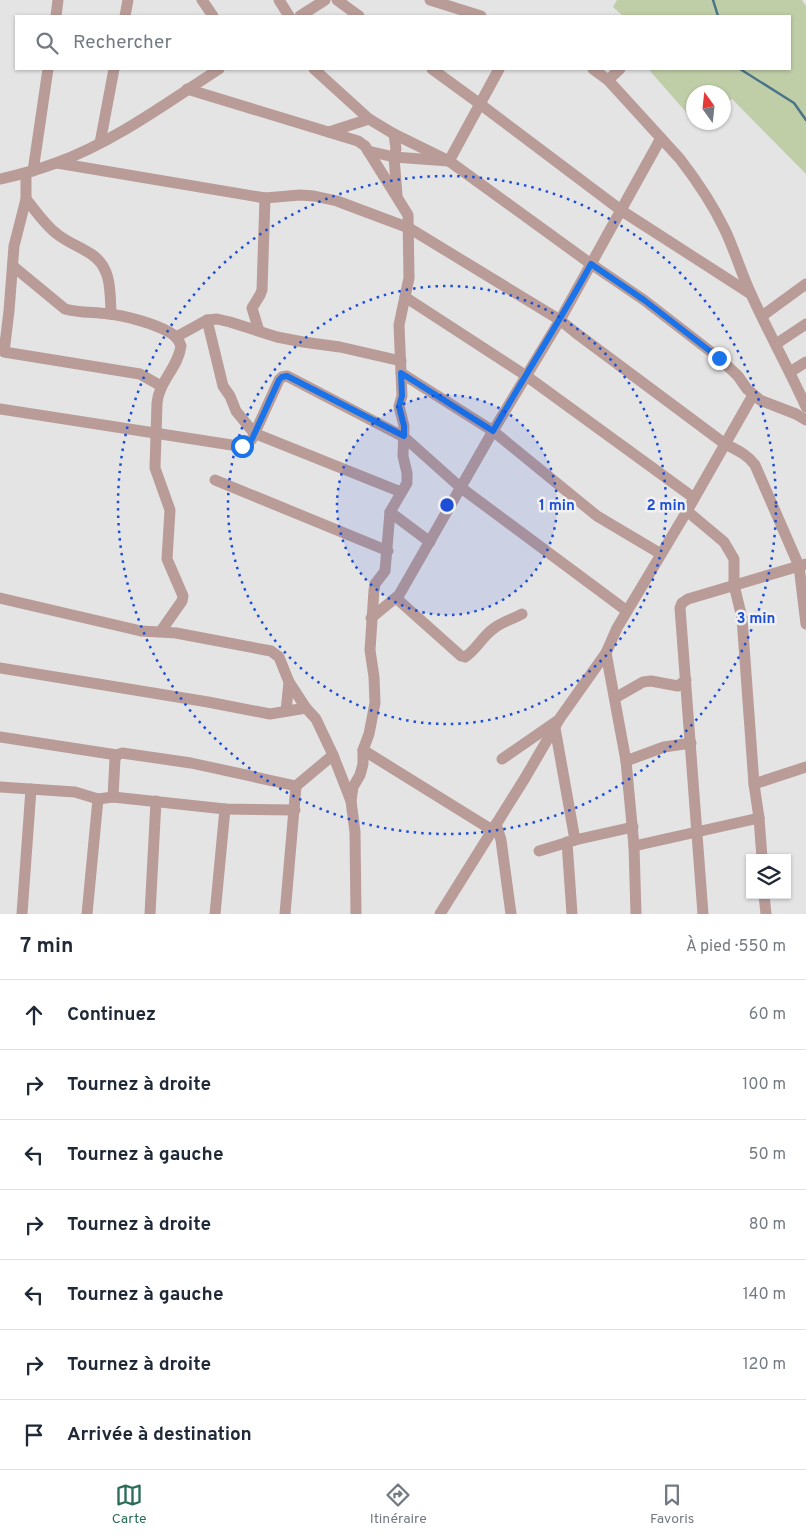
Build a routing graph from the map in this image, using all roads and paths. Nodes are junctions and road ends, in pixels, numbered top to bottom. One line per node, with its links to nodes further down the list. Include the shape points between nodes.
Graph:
1 (58, 0): 8 (street)
2 (128, 0): 9 (street)
3 (202, 0): 10 (street)
4 (279, 0): 11 (street)
5 (325, 0): 12 (street)
6 (336, 0): 13 (street)
7 (430, 0): 14 (street)
8 (56, 15)
9 (125, 15)
10 (212, 15)
11 (288, 15)
12 (302, 15)
13 (358, 15)
14 (478, 15)
15 (48, 70): 35 (street)
16 (114, 70): 30 (street)
17 (217, 70): 24 (street)
18 (315, 70): 26 (street)
19 (433, 70): 25 (street)
20 (498, 70): 25 (street)
21 (594, 70): 23 (street)
22 (619, 70): 23 (street)
23 (608, 80): 29 (street)
24 (187, 90): 27 (street); 30 (street)
25 (480, 104): 33 (street); 40 (street)
26 (369, 119): 27 (street); 28 (street)
27 (329, 132): 31 (street, via 358,141)
28 (394, 134): 32 (street); 33 (street)
29 (661, 138): 40 (street); 45 (street, via 691,173 714,210)
30 (100, 143): 34 (street)
31 (368, 151): 32 (street); 37 (street)
32 (394, 157): 33 (street); 37 (street)
33 (449, 161): 42 (street)
34 (57, 163): 35 (street); 38 (street)
35 (29, 172): 36 (street); 39 (street)
36 (0, 179)
37 (397, 197): 41 (street, via 408,215)
38 (265, 198): 41 (street, via 314,196 337,201); 52 (street, via 262,290 252,308)
39 (26, 199): 43 (street, via 14,246); 47 (street, via 56,233 100,260 109,281)
40 (622, 211): 42 (street); 45 (street)
41 (409, 228): 46 (street, via 409,278); 50 (street)
42 (591, 264): 50 (street); 60 (street, via 719,358)
43 (14, 267): 47 (street, via 65,309); 59 (street, via 4,352 140,374)
44 (806, 284): 48 (street)
45 (751, 294): 48 (street)
46 (405, 297): 56 (street, via 399,325); 58 (street)
47 (111, 314): 53 (street, via 163,329)
48 (762, 316): 54 (street)
49 (208, 320): 52 (street, via 217,319); 53 (street); 66 (street, via 223,386 236,411)
50 (560, 320): 58 (street); 68 (street)
51 (806, 324): 54 (street)
52 (258, 331): 56 (street, via 340,347)
53 (176, 337): 59 (street, via 181,346 178,360)
54 (776, 344): 57 (street)
55 (806, 362): 57 (street)
56 (401, 367): 64 (street); 67 (street, via 399,406)
57 (790, 372): 61 (street)
58 (525, 375): 64 (street); 72 (street)
59 (161, 386): 65 (street)
60 (753, 395): 63 (street); 68 (street)
61 (806, 407)
62 (0, 409): 65 (street)
63 (806, 420)
64 (493, 431): 70 (street); 77 (street, via 597,516)
65 (155, 433): 66 (street, via 238,446 249,443); 86 (street, via 155,468 170,510 167,559 183,596)
66 (254, 433): 67 (street, via 279,380 287,376); 71 (street)
67 (404, 436): 70 (street); 71 (street, via 407,483)
68 (726, 444): 72 (street); 78 (street, via 748,456 755,465)
69 (215, 480): 76 (street)
70 (460, 487): 75 (street); 82 (street)
71 (401, 492): 74 (street)
72 (694, 498): 73 (street)
73 (687, 511): 77 (street); 79 (street, via 724,542 734,559)
74 (390, 512): 75 (street); 76 (street)
75 (430, 542): 81 (street)
76 (388, 551): 84 (street, via 385,571 375,584)
77 (661, 554): 82 (street)
78 (803, 565): 79 (street); 85 (street)
79 (734, 585): 89 (street, via 682,603); 103 (street, via 742,618)
80 (0, 598): 86 (street, via 141,631)
81 (396, 598): 83 (street, via 465,657 494,628); 84 (street)
82 (627, 611): 87 (street)
83 (522, 614)
84 (371, 618): 97 (street, via 370,650 375,703)
85 (806, 624)
86 (161, 632): 90 (street, via 271,651 279,657)
87 (606, 653): 91 (street); 94 (street)
88 (0, 668): 93 (street, via 270,714)
89 (686, 680): 91 (street, via 678,686 643,682); 96 (street)
90 (289, 682): 92 (street); 93 (street)
91 (615, 698): 101 (street)
92 (306, 708): 93 (street); 98 (street, via 316,719)
93 (286, 711)
94 (558, 723): 100 (street); 114 (street); 117 (street)
95 (0, 737): 99 (street)
96 (691, 743): 101 (street, via 664,747); 116 (street)
97 (363, 750): 110 (street, via 364,764 353,786); 114 (street)
98 (333, 754): 104 (street); 110 (street)
99 (116, 755): 104 (street, via 122,753 192,763); 107 (street)
100 (502, 759)
101 (626, 761): 115 (street)
102 (806, 767): 103 (street)
103 (754, 784): 113 (street)
104 (296, 786): 112 (street)
105 (0, 787): 106 (street)
106 (31, 789): 108 (street, via 75,792); 123 (street)
107 (113, 797): 108 (street); 109 (street)
108 (98, 798): 124 (street)
109 (156, 801): 111 (street); 125 (street)
110 (351, 801): 128 (street, via 355,832)
111 (226, 808): 112 (street); 126 (street)
112 (294, 810): 127 (street)
113 (759, 818): 116 (street); 120 (street)
114 (494, 827): 121 (street); 131 (street, via 501,840)
115 (633, 827): 117 (street); 118 (street)
116 (698, 831): 118 (street); 134 (street)
117 (571, 841): 119 (street); 132 (street)
118 (634, 846): 133 (street)
119 (539, 852)
120 (762, 854)
121 (450, 897): 129 (street); 130 (street)
122 (764, 899): 135 (street)
123 (22, 914)
124 (87, 914)
125 (150, 914)
126 (215, 914)
127 (285, 914)
128 (356, 914)
129 (440, 914)
130 (451, 914)
131 (511, 914)
132 (572, 914)
133 (636, 914)
134 (703, 914)
135 (766, 914)

